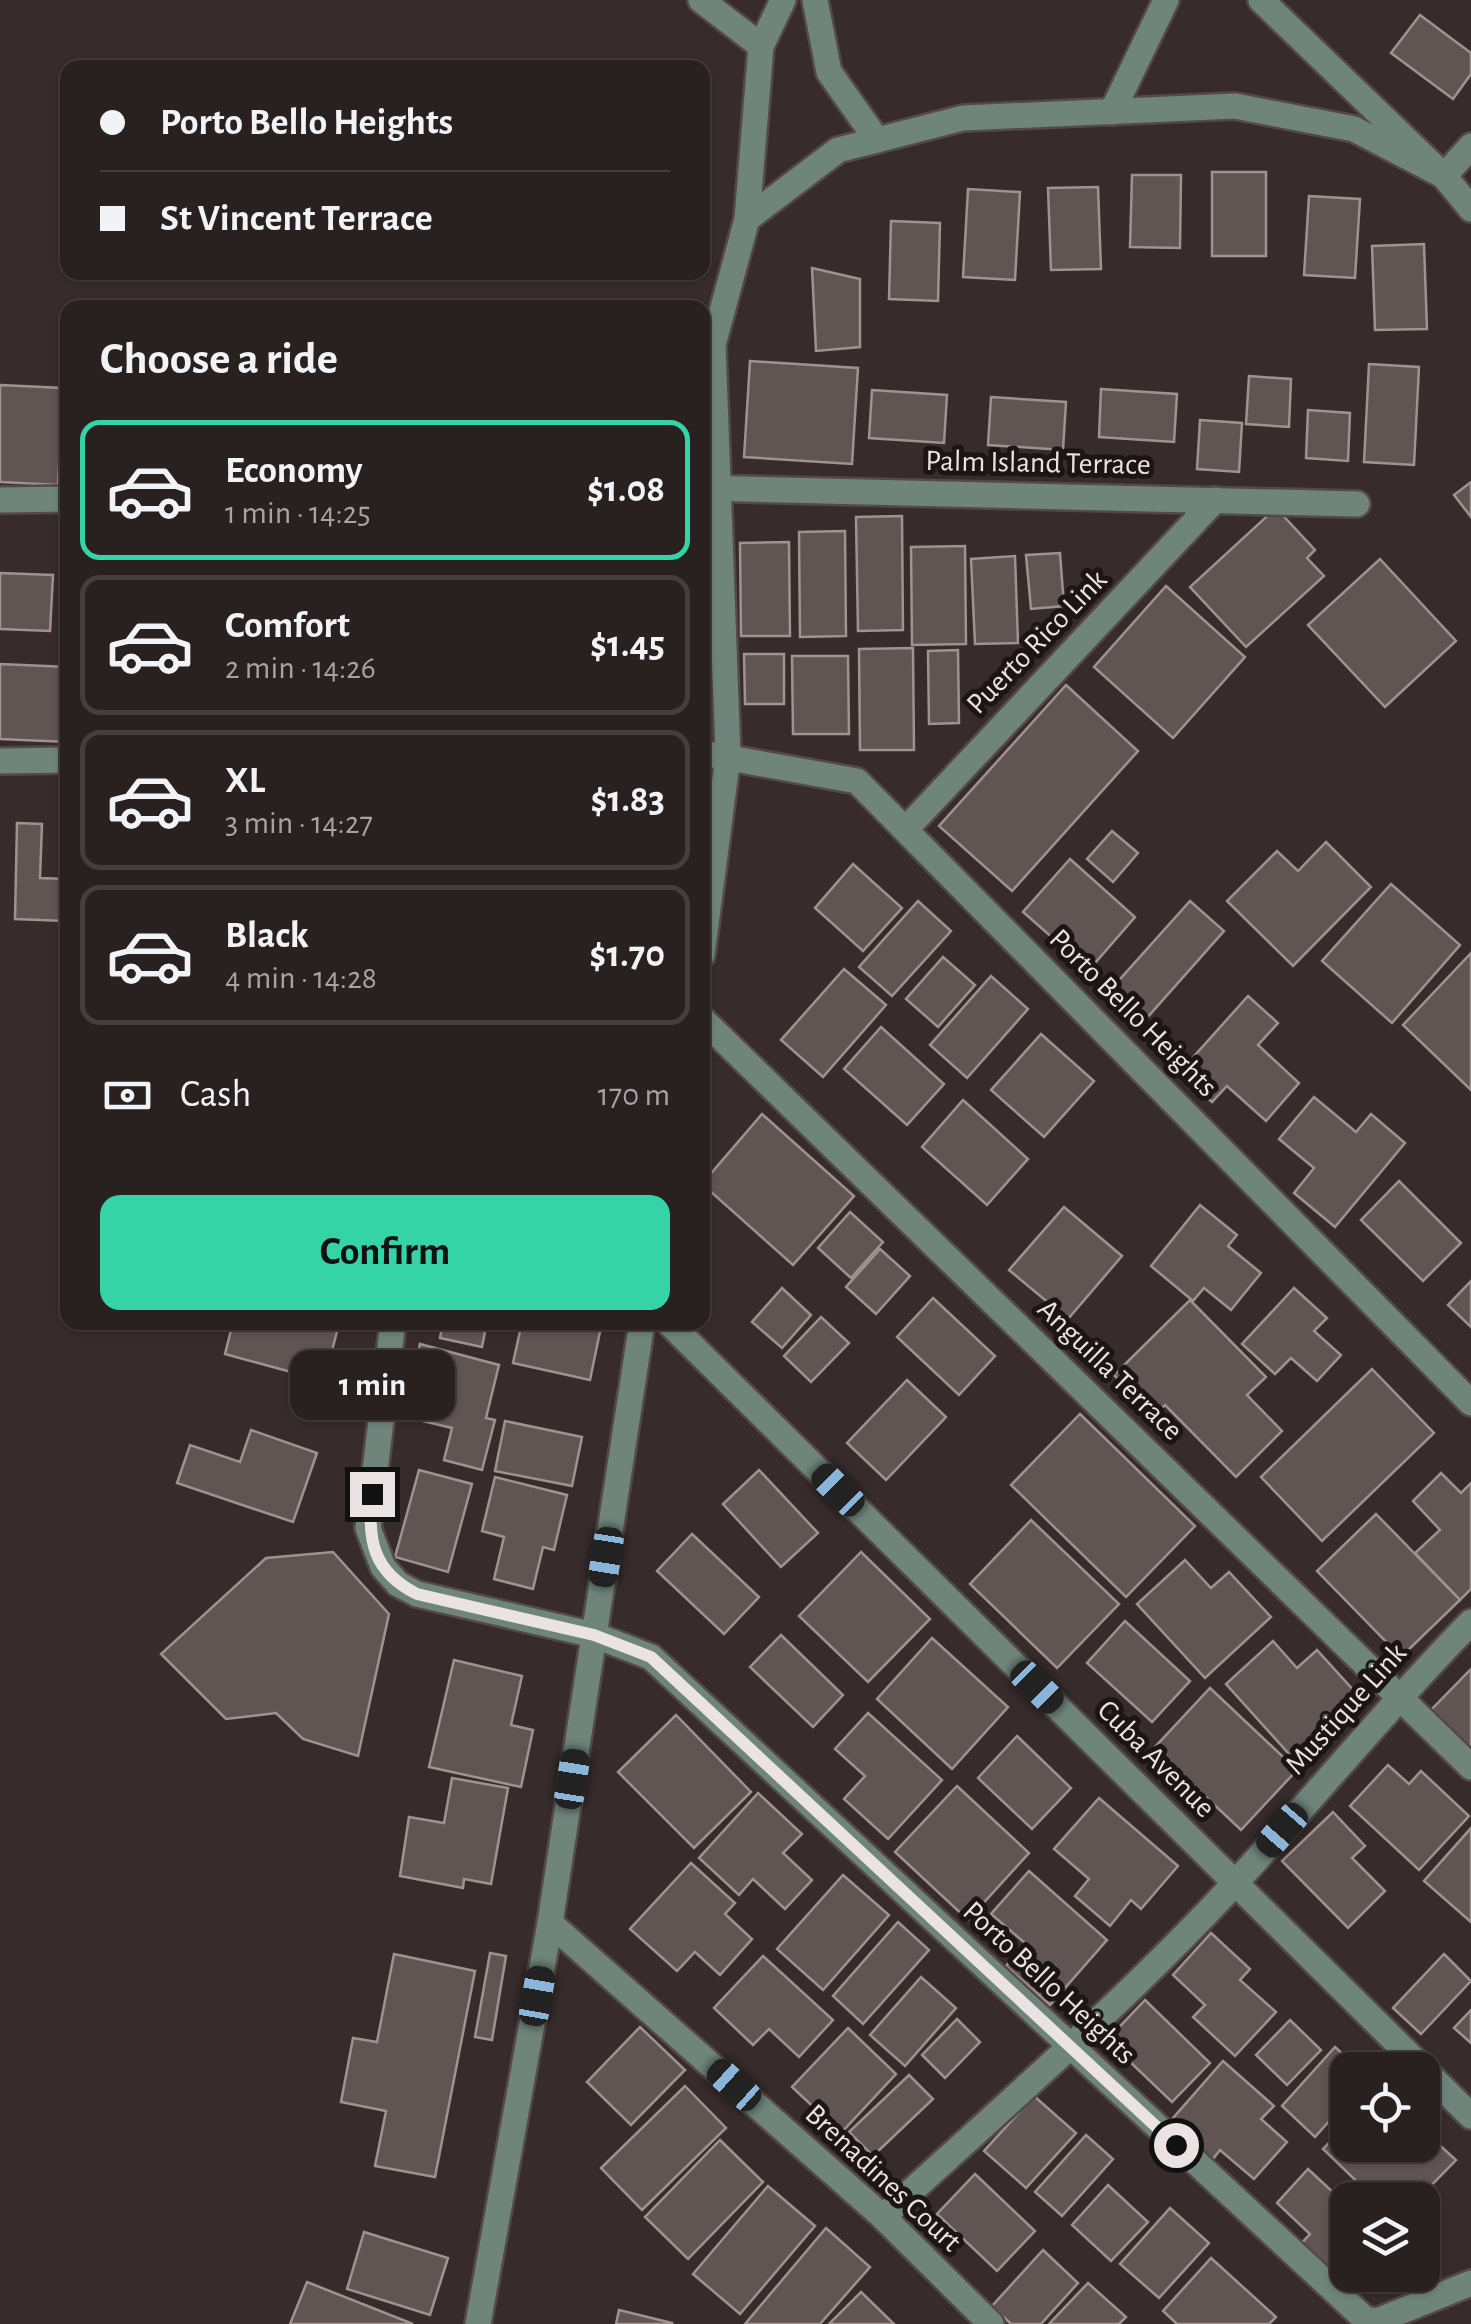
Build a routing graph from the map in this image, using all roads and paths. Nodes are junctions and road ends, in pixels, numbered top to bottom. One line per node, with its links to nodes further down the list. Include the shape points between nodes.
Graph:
1 (701, 0): 6 (street)
2 (783, 0): 6 (street)
3 (815, 0): 8 (street, via 828,72)
4 (1166, 0): 7 (street)
5 (1261, 0): 10 (street)
6 (761, 46): 12 (street)
7 (1112, 112): 8 (street, via 963,118); 10 (street, via 1234,106 1354,129)
8 (877, 140): 12 (street, via 838,150)
9 (1471, 146): 10 (street)
10 (1444, 176): 11 (street)
11 (1471, 209)
12 (747, 219): 13 (street, via 713,345)
13 (710, 488): 16 (street, Palm Island Terrace); 18 (street)
14 (60, 499): 15 (street)
15 (0, 500)
16 (1215, 500): 17 (street, Palm Island Terrace); 21 (street, Puerto Rico Link)
17 (1356, 504)
18 (711, 754): 21 (street, Porto Bello Heights, via 857,782)
19 (60, 760): 20 (street)
20 (0, 761)
21 (906, 829): 26 (street, Porto Bello Heights)
22 (710, 1027): 29 (street, Anguilla Terrace)
23 (392, 1330): 28 (street, Porto Bello Heights, via 368,1528 383,1567 417,1594)
24 (641, 1330): 28 (street)
25 (676, 1330): 31 (street, Cuba Avenue)
26 (1471, 1403)
27 (1471, 1622): 29 (street, Mustique Link)
28 (594, 1635): 32 (street); 33 (street, Porto Bello Heights, via 651,1657)
29 (1398, 1696): 30 (street, Anguilla Terrace); 31 (street, Mustique Link)
30 (1471, 1767)
31 (1235, 1883): 33 (street, Mustique Link); 34 (street, Cuba Avenue)
32 (550, 1923): 35 (street, Brenadines Court); 37 (street)
33 (1069, 2046): 35 (street, Mustique Link); 36 (street, Porto Bello Heights, via 1364,2319 1377,2321)
34 (1471, 2116)
35 (882, 2217): 38 (street, Brenadines Court)
36 (1471, 2283)
37 (478, 2324)
38 (990, 2324)

